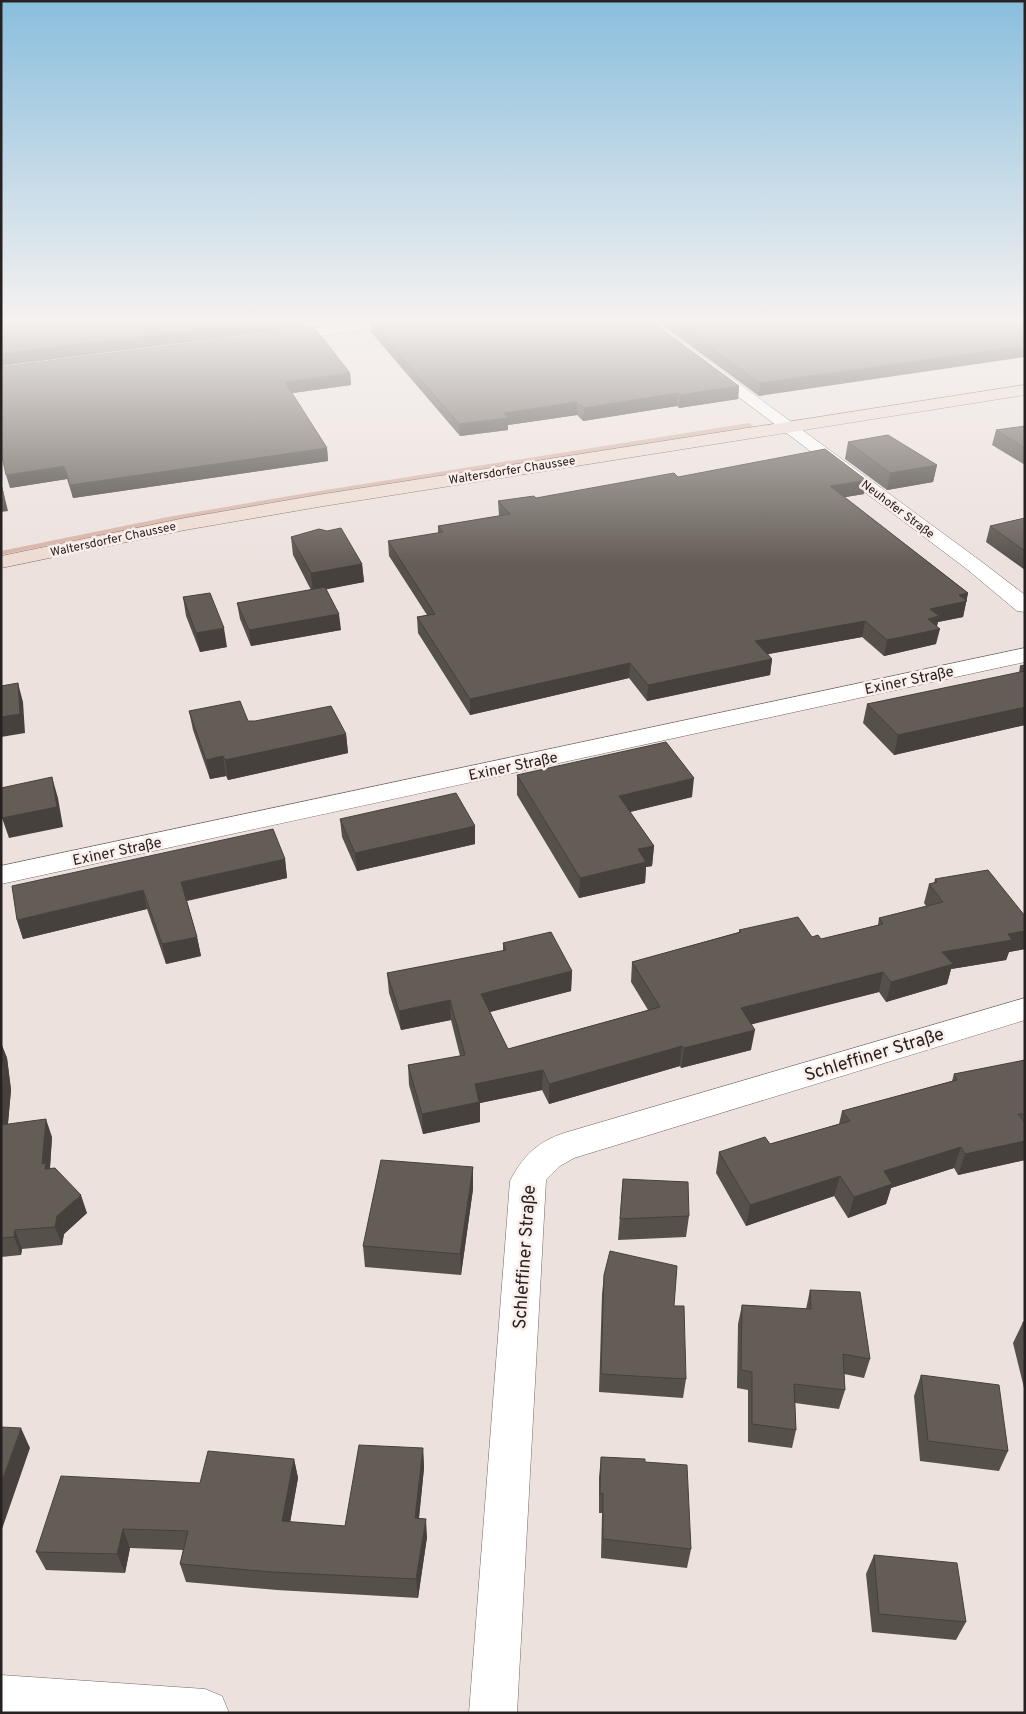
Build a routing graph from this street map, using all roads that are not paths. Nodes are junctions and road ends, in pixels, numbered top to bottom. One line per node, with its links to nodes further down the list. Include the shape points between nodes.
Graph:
1 (757, 404): 4 (street, Neuhofer Straße)
2 (875, 404): 4 (main road, Waltersdorfer Chaussee)
3 (914, 404): 4 (main road, Waltersdorfer Chaussee)
4 (780, 421): 5 (main road, Waltersdorfer Chaussee, via 252,497); 6 (main road, Waltersdorfer Chaussee, via 260,510); 7 (street, Neuhofer Straße)
5 (1, 546)
6 (1, 562)
7 (1025, 606)
8 (1025, 655): 9 (street, Exiner Straße)
9 (1, 876)
10 (1025, 1009): 13 (street, Schleffiner Straße, via 564,1147 554,1151 532,1172 528,1181)
11 (1, 1699): 12 (street)
12 (205, 1713)
13 (493, 1713)

